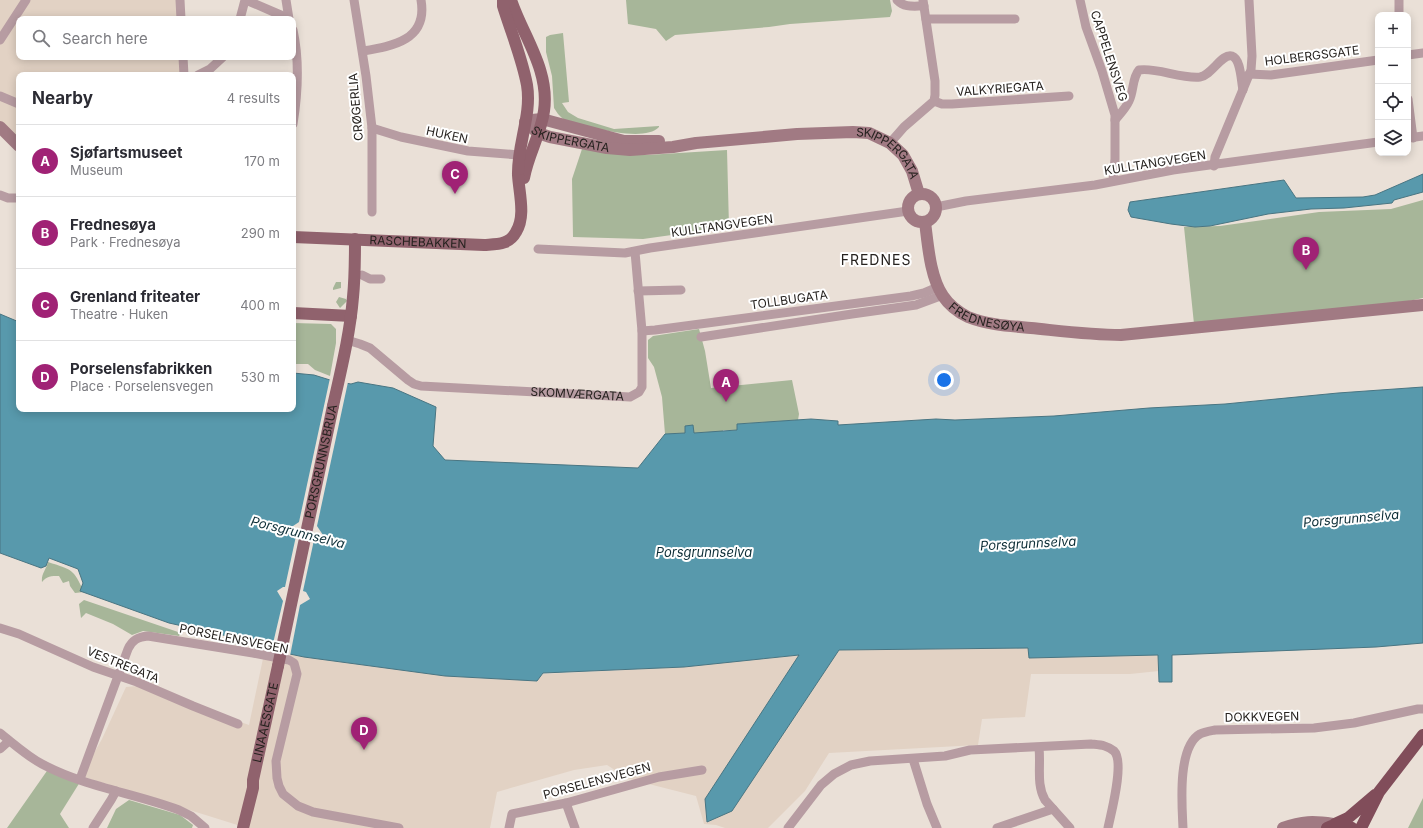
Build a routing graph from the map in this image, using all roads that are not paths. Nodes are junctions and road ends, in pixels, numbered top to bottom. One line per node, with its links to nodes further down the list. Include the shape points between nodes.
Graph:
1 (26, 0): 22 (street)
2 (180, 0): 15 (street)
3 (246, 0): 16 (street); 17 (street)
4 (286, 0): 18 (street)
5 (354, 0): 24 (street, CRØGERLIA)
6 (421, 0): 24 (street, via 422,17 411,36 400,43)
7 (519, 0): 21 (main road)
8 (897, 0): 13 (street, via 907,7)
9 (1080, 0): 40 (street, CAPPELENSVEG, via 1086,28 1113,106)
10 (1249, 0): 32 (street, via 1252,56)
11 (1399, 0): 14 (street)
12 (505, 1): 21 (main road, RASCHEBAKKEN); 41 (main road, RASCHEBAKKEN, via 527,85)
13 (924, 3): 19 (street)
14 (1400, 12)
15 (181, 16)
16 (241, 16)
17 (284, 16)
18 (289, 16)
19 (926, 19): 20 (street); 37 (street, via 935,81)
20 (1015, 19)
21 (524, 30): 39 (main road, RASCHEBAKKEN, via 542,78 545,99)
22 (0, 40)
23 (296, 48): 34 (street, via 298,73)
24 (363, 51): 43 (street, CRØGERLIA)
25 (1423, 53): 26 (street)
26 (1411, 54)
27 (183, 60): 30 (street)
28 (220, 60): 31 (street)
29 (1375, 60): 32 (street, HOLBERGSGATE, via 1271,75)
30 (184, 72)
31 (204, 72)
32 (1249, 74): 33 (street)
33 (1243, 90): 40 (street, CAPPELENSVEG, via 1239,62 1230,55 1201,77 1148,69 1139,70 1130,100); 52 (street, via 1215,157)
34 (296, 93)
35 (0, 96): 38 (street)
36 (1069, 96): 37 (street, VALKYRIEGATA, via 952,104)
37 (934, 101): 50 (street)
38 (16, 103)
39 (542, 119): 41 (street, SKIPPERGATA); 44 (main road, RASCHEBAKKEN); 49 (street, SKIPPERGATA, via 624,141)
40 (1115, 120): 53 (street, CAPPELENSVEG)
41 (526, 122): 44 (street, SKIPPERGATA); 51 (main road, RASCHEBAKKEN)
42 (0, 127): 48 (street)
43 (372, 128): 51 (street, HUKEN, via 468,152); 60 (street, CRØGERLIA)
44 (538, 133): 49 (street, SKIPPERGATA, via 594,146 630,150); 56 (main road, RASCHEBAKKEN, via 526,167)
45 (1423, 136): 46 (street)
46 (1411, 138)
47 (1375, 142): 52 (street, KULLTANGVEGEN)
48 (16, 143)
49 (696, 143): 50 (street, SKIPPERGATA, via 847,132 869,133)
50 (890, 143): 54 (street, SKIPPERGATA, via 907,162)
51 (519, 156): 56 (main road, RASCHEBAKKEN)
52 (1214, 166): 53 (street, KULLTANGVEGEN, via 1173,170)
53 (1113, 181): 58 (street, KULLTANGVEGEN)
54 (919, 194): 58 (street, via 932,198); 59 (street, via 909,202)
55 (0, 195): 57 (street)
56 (520, 197): 63 (main road, RASCHEBAKKEN, via 519,226 512,238 503,243)
57 (16, 198)
58 (936, 207): 61 (street, via 934,217)
59 (908, 211): 61 (street, via 916,221); 65 (street, KULLTANGVEGEN)
60 (372, 212)
61 (925, 222): 70 (street, FREDNESØYA, via 931,264)
62 (296, 237): 63 (main road)
63 (355, 239): 73 (main road, RASCHEBAKKEN)
64 (538, 249): 65 (street, KULLTANGVEGEN)
65 (635, 252): 69 (street, SKOMVÆRGATA)
66 (362, 275): 67 (street, via 370,279)
67 (381, 279)
68 (681, 290): 69 (street)
69 (638, 291): 74 (street, SKOMVÆRGATA)
70 (940, 291): 71 (street, FREDNESØYA, via 955,309 982,321 1105,335 1138,334); 74 (street, TOLLBUGATA); 75 (street, via 916,305)
71 (1423, 306)
72 (296, 313): 73 (main road)
73 (351, 316): 76 (main road)
74 (642, 331): 76 (street, SKOMVÆRGATA, via 642,387 630,397 422,386 414,384 370,348)
75 (701, 337)
76 (347, 340): 78 (main road, PORSGRUNNSBRUA, bridge)
77 (0, 628): 79 (street, VESTREGATA)
78 (278, 666): 90 (main road, LINAAESGATE)
79 (118, 675): 81 (street, VESTREGATA); 89 (street, PORSELENSVEGEN); 100 (street, PORSELENSVEGEN, via 130,644 136,638 148,636 289,660 294,663 297,674 276,761 277,778 283,794 298,806 313,812)
80 (1423, 709): 108 (street, DOKKVEGEN, via 1314,728 1215,730 1200,734 1191,743 1183,770)
81 (238, 724)
82 (0, 733): 84 (street)
83 (1423, 735): 92 (highway)
84 (10, 741): 85 (street); 89 (street, via 41,763)
85 (0, 748)
86 (1039, 748): 87 (street, via 970,750 945,756); 94 (street, via 1039,784 1045,800); 107 (street, via 1100,745 1116,752 1118,773)
87 (913, 759): 103 (street, via 870,761 851,765 834,774 821,785); 104 (street)
88 (702, 770): 93 (street, PORSELENSVEGEN, via 659,777)
89 (80, 779): 91 (street)
90 (253, 780): 98 (main road, LINAAESGATE, via 248,787); 99 (main road, LINAAESGATE)
91 (116, 791): 96 (street); 97 (street, via 179,810)
92 (1380, 792): 95 (highway, via 1348,818); 111 (highway)
93 (566, 803): 101 (street, PORSELENSVEGEN, via 512,814); 102 (street)
94 (1053, 810): 105 (street); 106 (street)
95 (1332, 825): 109 (street, via 1323,822 1297,822); 110 (highway, via 1345,824)
96 (93, 828)
97 (205, 828)
98 (235, 828)
99 (243, 828)
100 (399, 828)
101 (509, 828)
102 (575, 828)
103 (788, 828)
104 (937, 828)
105 (997, 828)
106 (1070, 828)
107 (1108, 828)
108 (1183, 828)
109 (1283, 828)
110 (1352, 828)
111 (1360, 828)

